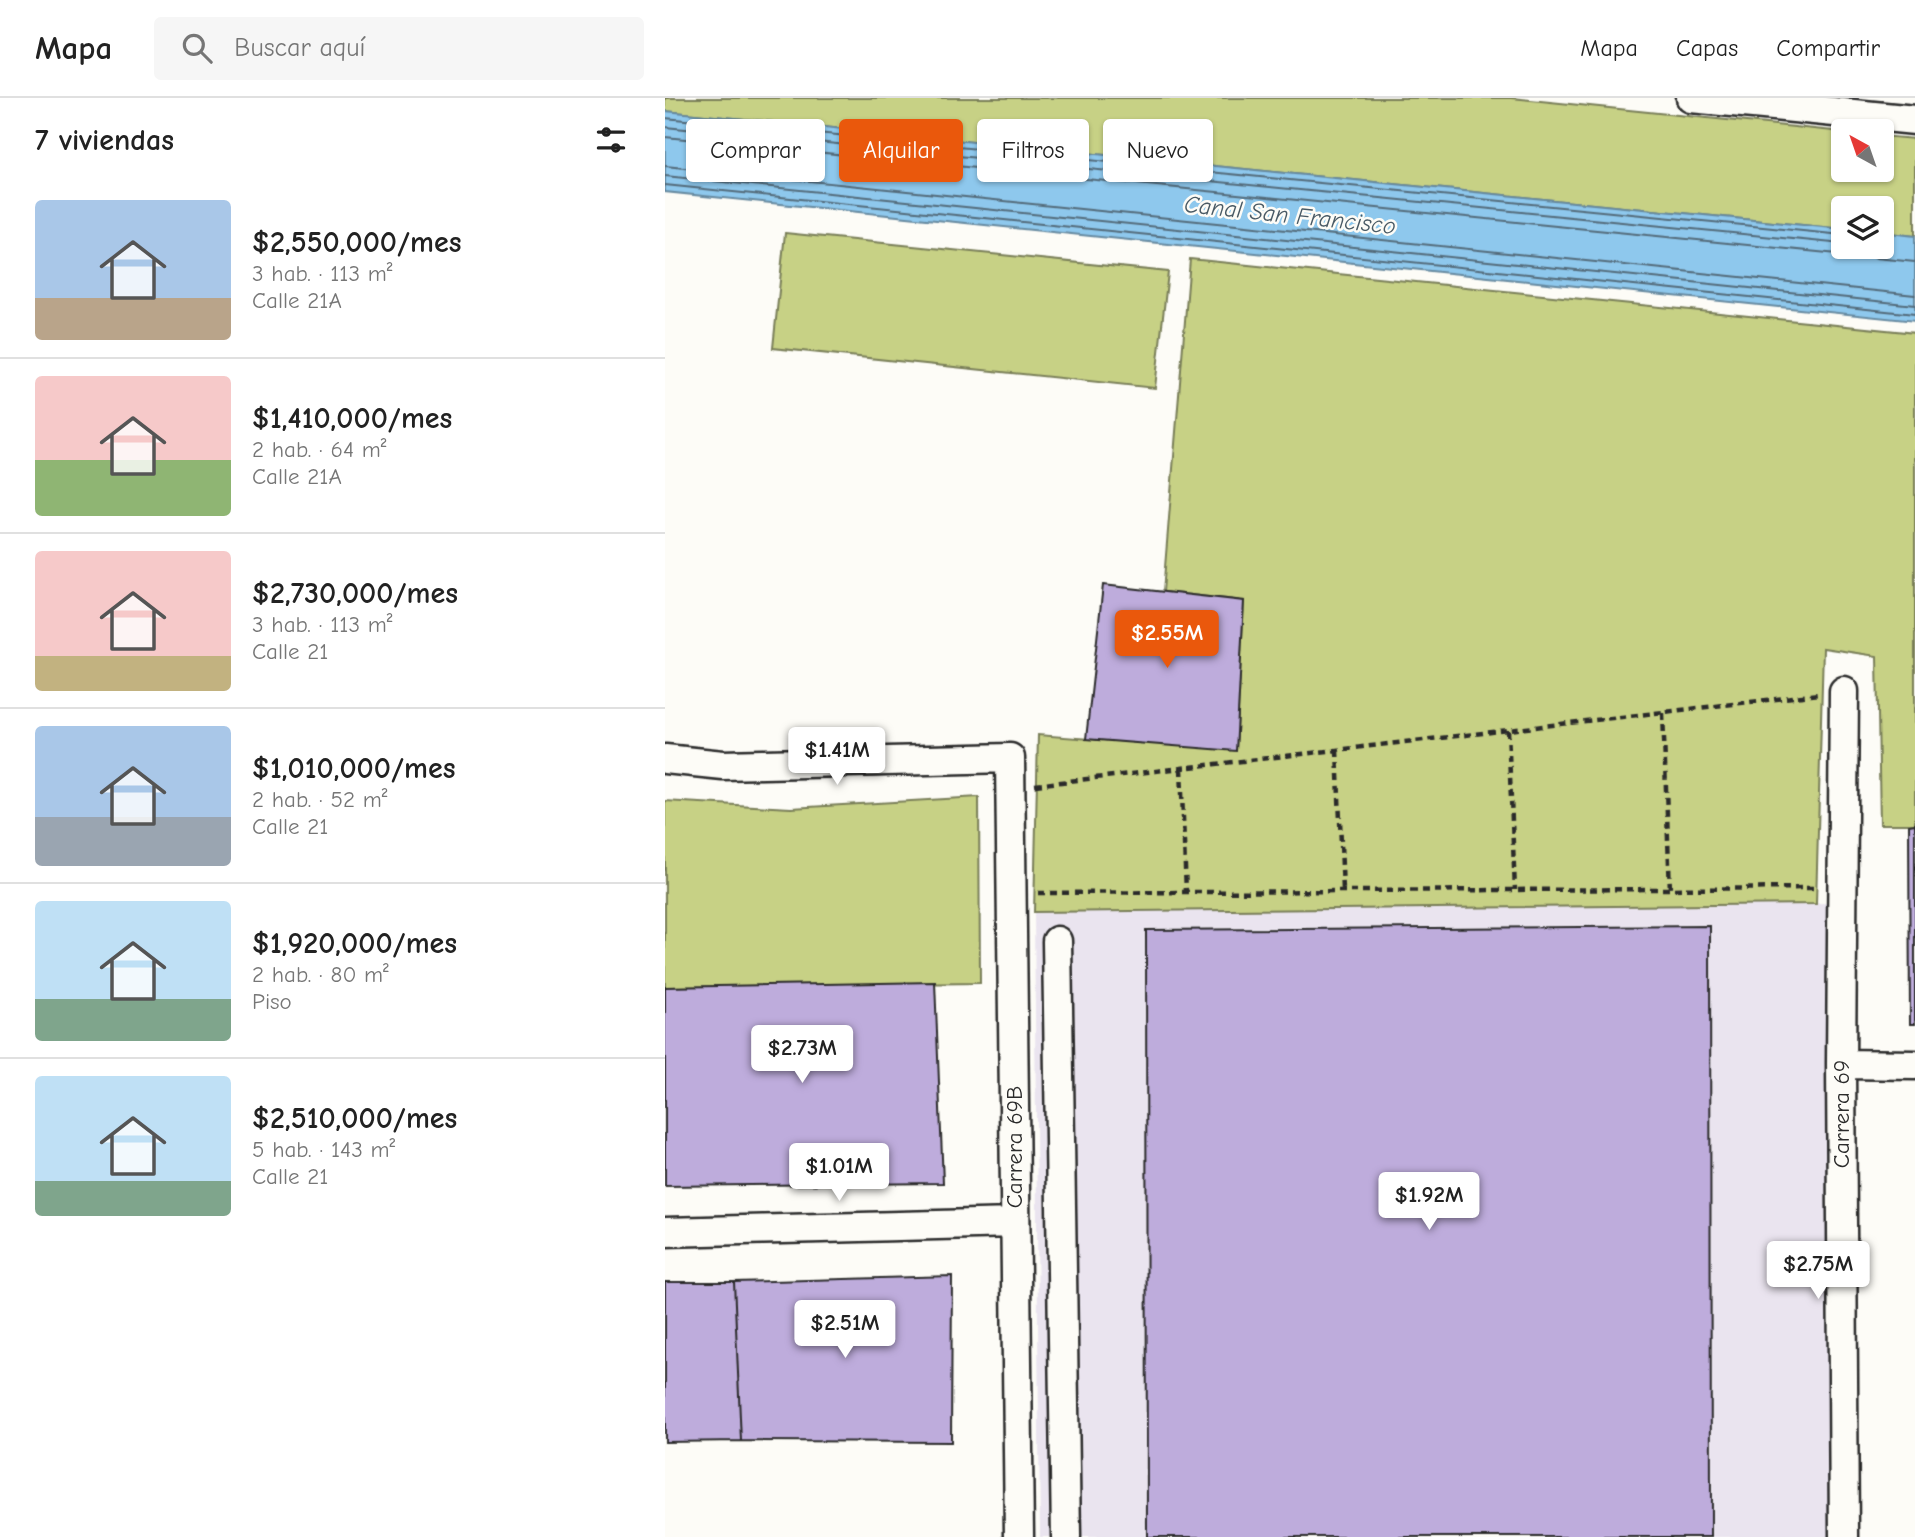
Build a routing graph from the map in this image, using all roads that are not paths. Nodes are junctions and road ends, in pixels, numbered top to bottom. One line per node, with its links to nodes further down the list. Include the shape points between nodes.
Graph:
1 (1691, 98): 2 (street)
2 (1722, 99): 3 (street)
3 (1915, 120)
4 (1844, 691): 7 (street, Carrera 69)
5 (665, 759): 10 (street, Carrera 69B, via 723,765 1010,758)
6 (1057, 941): 9 (street)
7 (1841, 1064): 8 (street); 15 (street, Carrera 69)
8 (1915, 1065)
9 (1060, 1159): 10 (street); 13 (street)
10 (1014, 1162): 11 (street, Carrera 69B)
11 (1015, 1223): 12 (street); 14 (street, Carrera 69B)
12 (665, 1232)
13 (1065, 1527): 14 (street)
14 (1019, 1529)
15 (1845, 1537)

